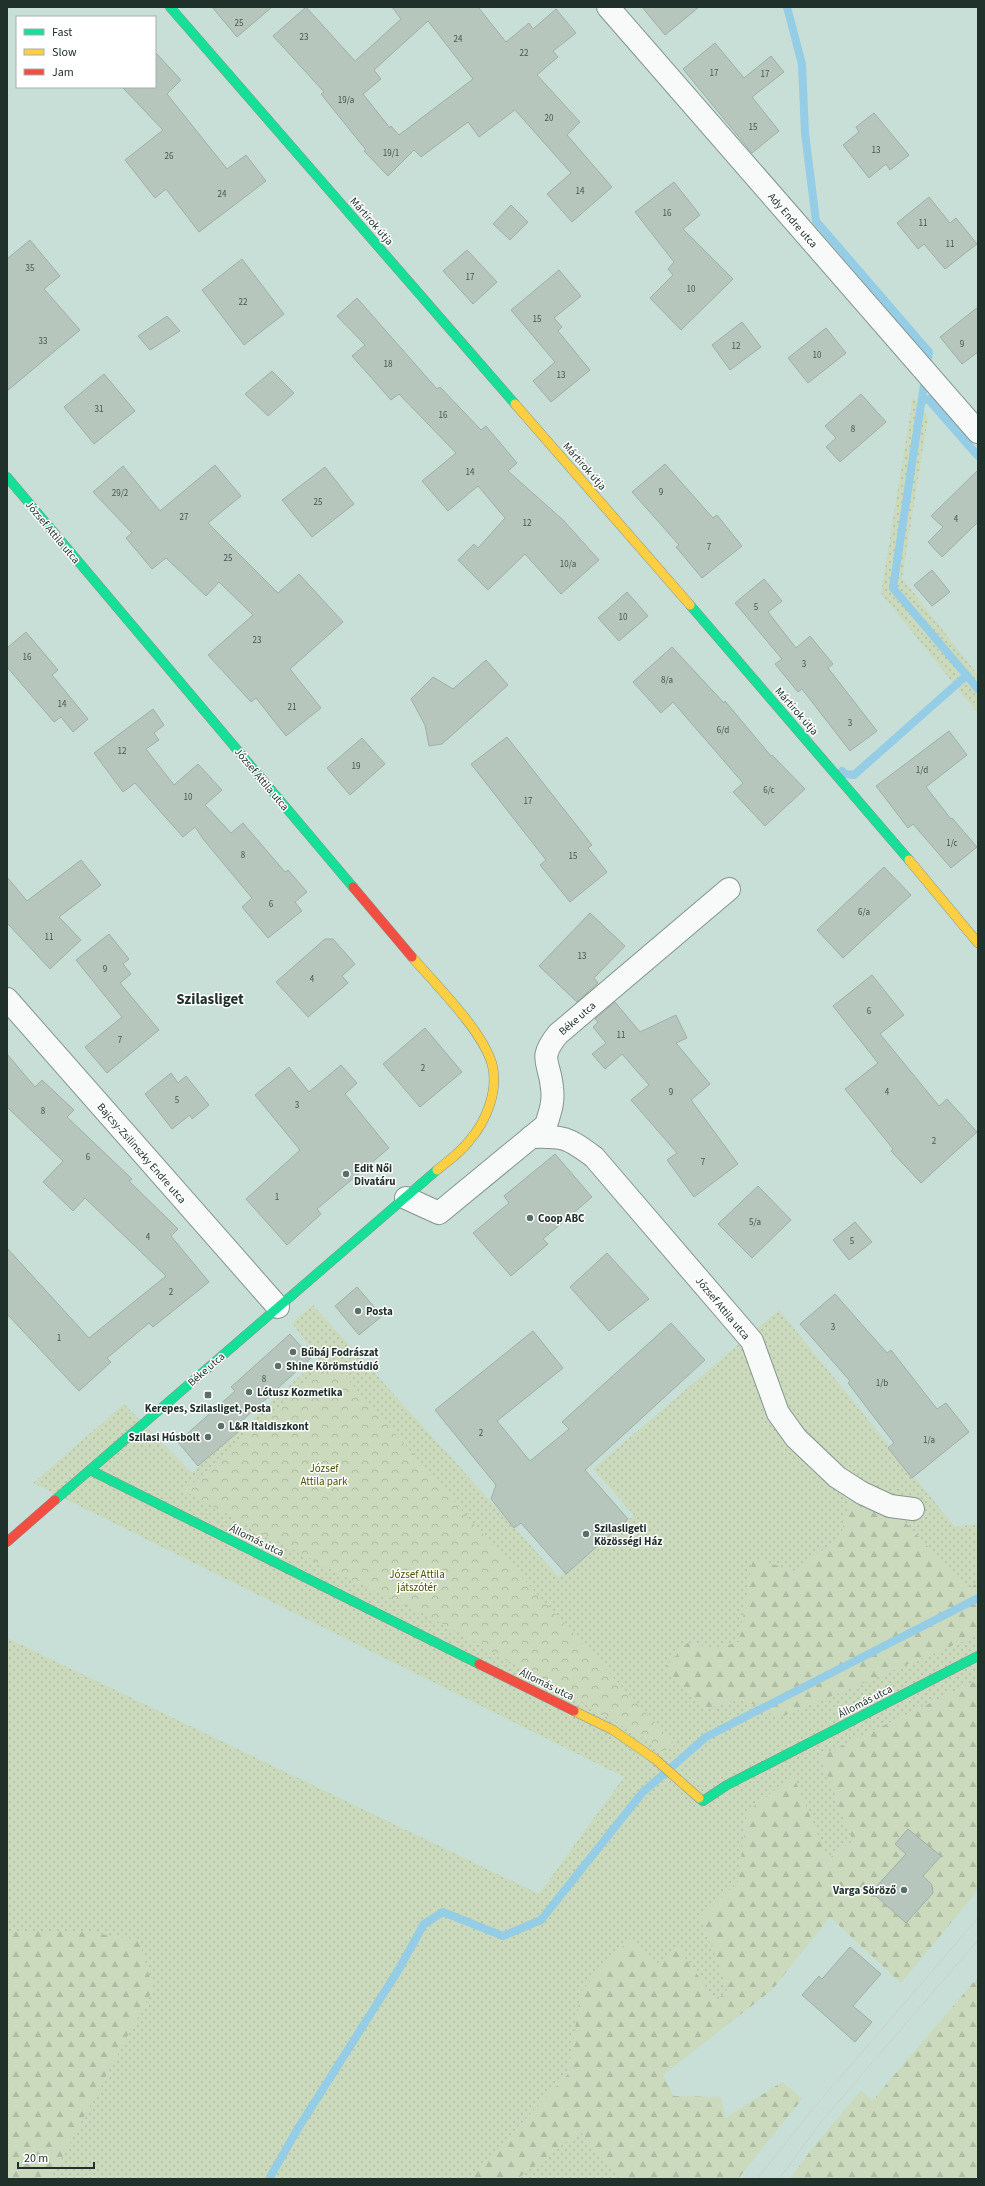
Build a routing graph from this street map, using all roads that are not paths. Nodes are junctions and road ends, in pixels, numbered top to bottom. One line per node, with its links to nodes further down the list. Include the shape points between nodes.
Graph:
1 (170, 7): 6 (street, Mártírok útja, via 849,789)
2 (608, 7): 3 (street, Ady Endre utca)
3 (978, 432)
4 (7, 477): 8 (street, József Attila utca, via 471,1027 492,1066)
5 (729, 889): 9 (street, Béke utca, via 558,1034 550,1044 545,1060 552,1088 552,1108 546,1125)
6 (978, 943)
7 (7, 999): 11 (street, Bajcsy-Zsilinszky Endre utca)
8 (493, 1093): 10 (street, Béke utca, via 484,1120 469,1142)
9 (530, 1137): 10 (street, Béke utca, via 439,1213); 13 (street, József Attila utca, via 554,1136 572,1140 594,1158 752,1341 778,1413 796,1438 817,1460 837,1478 878,1502)
10 (406, 1198): 11 (street, Béke utca)
11 (278, 1307): 12 (street, Béke utca)
12 (90, 1470): 14 (street, Béke utca); 15 (street, Állomás utca, via 614,1730 655,1759 703,1800 727,1785)
13 (913, 1509)
14 (7, 1542)
15 (978, 1656)

